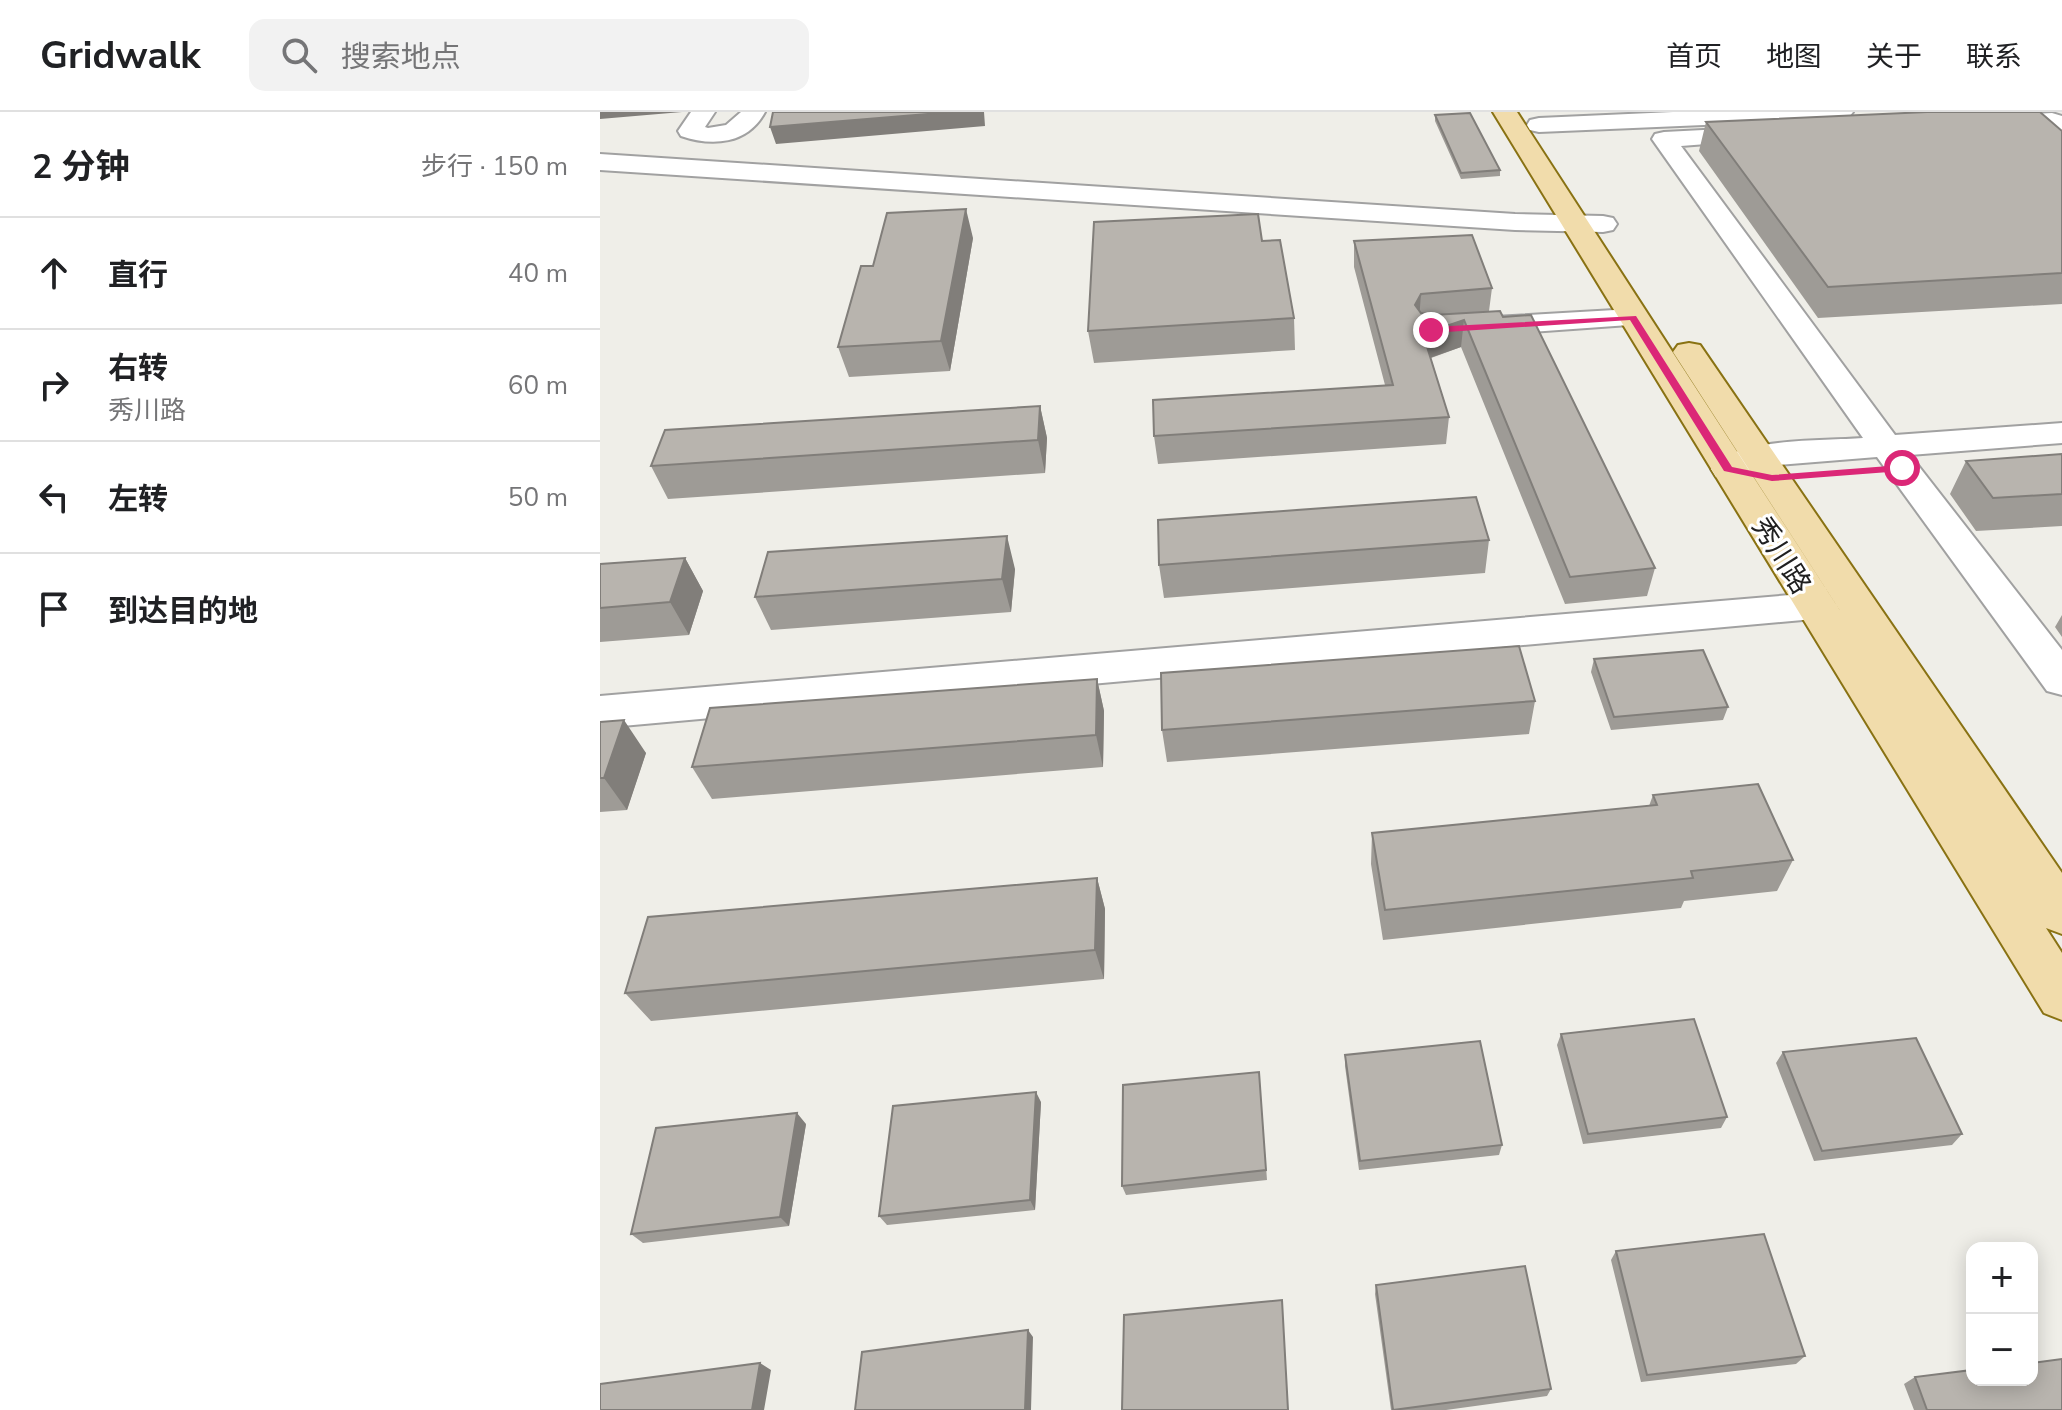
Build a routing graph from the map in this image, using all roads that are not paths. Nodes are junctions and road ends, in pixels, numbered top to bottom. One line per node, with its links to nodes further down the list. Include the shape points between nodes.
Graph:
1 (703, 112): 2 (street, via 690,131 699,135 735,131)
2 (753, 112)
3 (1525, 116): 4 (street); 8 (main road, 秀川路)
4 (1854, 120): 12 (street, via 1664,139)
5 (1959, 124): 6 (street, via 2052,120)
6 (2062, 128)
7 (600, 162): 8 (street)
8 (1588, 225): 9 (main road, 秀川路); 14 (main road, 秀川路)
9 (1632, 318): 10 (street); 14 (main road, 秀川路)
10 (1446, 329)
11 (2062, 433): 12 (street)
12 (1894, 456): 13 (street); 14 (street); 16 (street)
13 (2062, 457)
14 (1753, 468): 15 (main road, 秀川路); 18 (main road, 秀川路)
15 (1814, 606): 17 (street); 19 (main road, 秀川路)
16 (2062, 680)
17 (600, 712)
18 (2062, 913)
19 (2062, 997)

